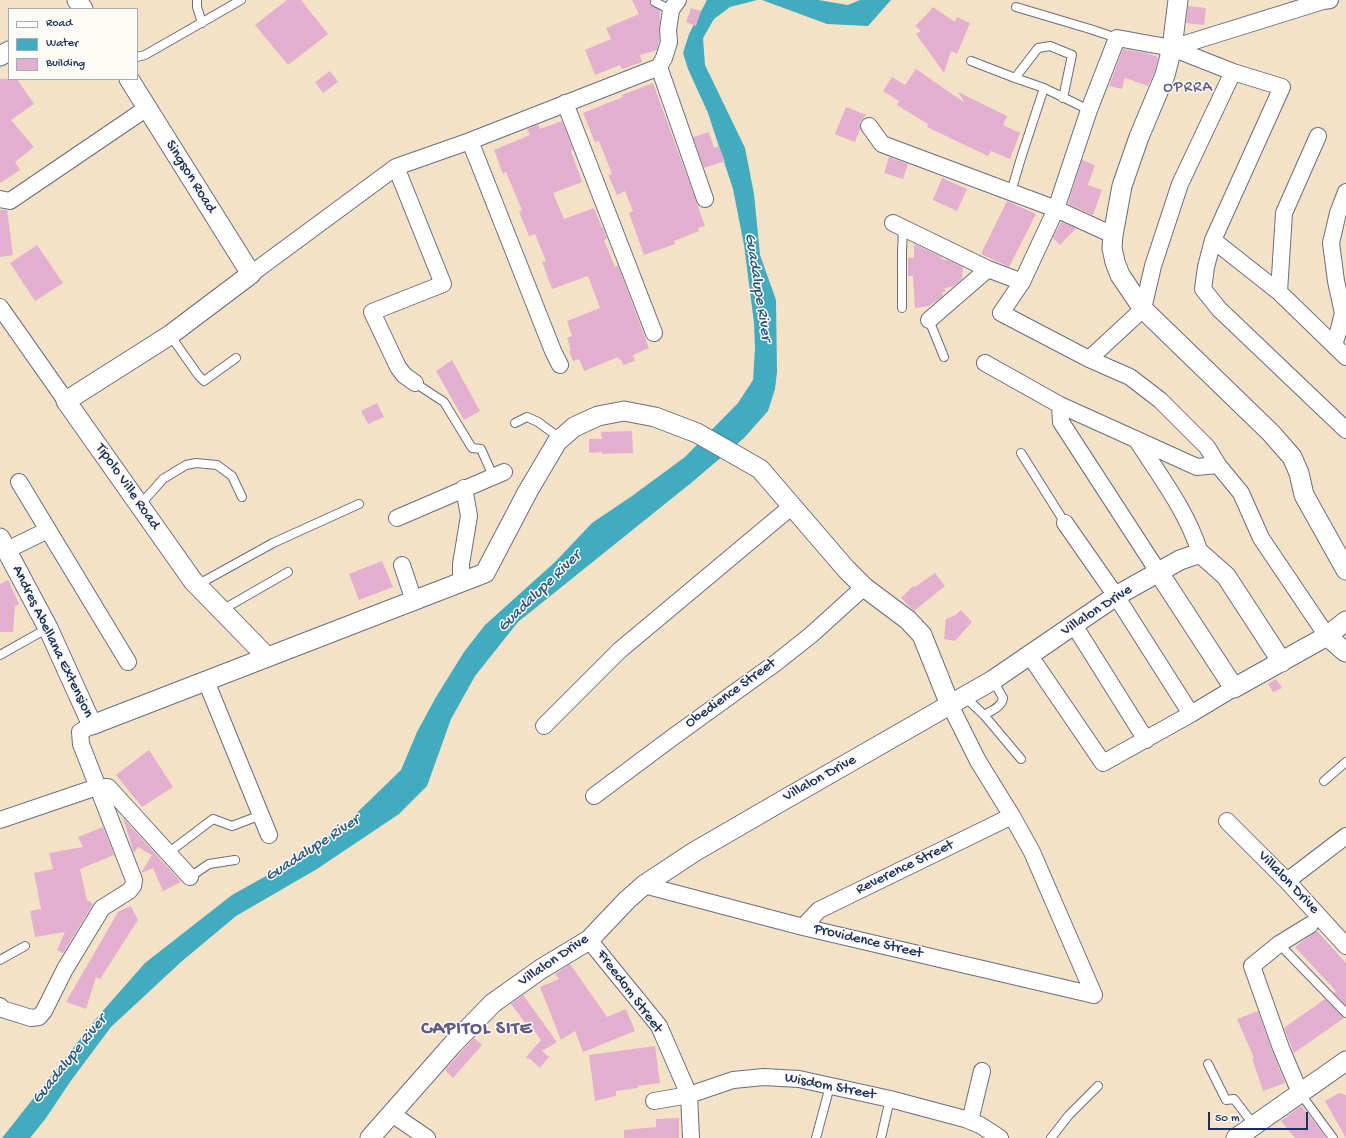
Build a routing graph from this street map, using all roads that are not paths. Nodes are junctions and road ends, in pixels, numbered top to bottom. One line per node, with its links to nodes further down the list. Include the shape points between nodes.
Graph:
1 (197, 0): 8 (lane)
2 (241, 0): 8 (lane)
3 (1178, 0): 10 (street)
4 (1326, 0): 10 (street)
5 (655, 2): 6 (lane)
6 (675, 5): 13 (street, via 668,30 669,42)
7 (1016, 7): 9 (lane)
8 (202, 23): 11 (lane, via 146,55)
9 (1116, 38): 10 (street); 21 (street)
10 (1172, 48): 14 (street); 32 (street, via 1165,75 1122,186)
11 (138, 57)
12 (971, 61): 15 (lane)
13 (659, 67): 19 (street); 29 (street)
14 (1233, 72): 33 (street, via 1282,87); 40 (street, via 1180,184 1153,266)
15 (1015, 78): 17 (lane); 18 (lane, via 1038,48 1050,46 1072,56)
16 (130, 80): 20 (street, Singson Road)
17 (1044, 88): 18 (lane); 26 (lane)
18 (1063, 98): 21 (lane)
19 (565, 103): 24 (street); 43 (street)
20 (146, 108): 28 (street, via 10,201); 35 (street, Singson Road)
21 (1089, 110): 30 (street)
22 (869, 126): 26 (street, via 882,144)
23 (1318, 136): 37 (street, via 1284,213)
24 (470, 141): 25 (street); 51 (street)
25 (396, 167): 35 (street); 52 (street, via 443,284 372,312 398,367)
26 (1011, 192): 30 (street)
27 (1346, 192): 41 (street, via 1331,243 1336,281)
28 (0, 199)
29 (705, 199)
30 (1056, 209): 32 (street); 36 (street)
31 (898, 226): 34 (street); 39 (lane, via 902,252)
32 (1112, 235): 40 (street, via 1114,262)
33 (1213, 240): 37 (street); 56 (street, via 1203,289 1219,309)
34 (988, 269): 36 (street); 42 (street)
35 (251, 274): 44 (street)
36 (1022, 282): 49 (street, via 1001,313)
37 (1280, 292): 45 (street)
38 (0, 307): 53 (street, Tipolo Ville Road)
39 (902, 308)
40 (1143, 309): 49 (street); 74 (street, via 1271,433 1292,457 1304,495)
41 (1344, 312): 45 (street)
42 (929, 320): 46 (lane)
43 (654, 333)
44 (170, 335): 48 (lane, via 204,381); 53 (street)
45 (1334, 345): 47 (street)
46 (944, 357)
47 (1346, 357)
48 (236, 358)
49 (1089, 359): 60 (street, via 1130,377 1160,400 1206,447)
50 (985, 363): 54 (street)
51 (560, 365)
52 (415, 383): 61 (lane, via 444,402 472,448 481,449)
53 (66, 401): 66 (street, Tipolo Ville Road)
54 (1060, 405): 58 (street); 76 (street, via 1061,422)
55 (515, 423): 57 (lane, via 527,417)
56 (1346, 430)
57 (561, 439): 67 (street, via 574,427 598,416 624,411 655,417 697,433 760,469); 77 (street, via 547,458 484,574)
58 (1136, 439): 60 (street, via 1197,467); 72 (street, via 1185,517)
59 (1021, 454): 69 (lane)
60 (1218, 465): 86 (street, via 1241,493 1261,538)
61 (499, 474): 63 (street)
62 (19, 482): 70 (street)
63 (464, 488): 68 (street); 77 (street, via 469,516 461,564)
64 (242, 497): 66 (lane, via 232,476 217,465 196,463 186,465 163,479)
65 (359, 504): 78 (lane, via 272,543)
66 (140, 505): 78 (street, Tipolo Ville Road)
67 (791, 507): 79 (street); 100 (street, via 620,650)
68 (396, 518)
69 (1065, 523): 80 (street)
70 (48, 530): 71 (street); 91 (street)
71 (3, 544): 85 (street, Andres Abellana Extension)
72 (1200, 553): 76 (street, Villalon Drive, via 1180,560); 92 (street, via 1226,576)
73 (402, 566): 81 (street)
74 (1346, 570)
75 (288, 572): 82 (lane)
76 (1159, 573): 80 (street, Villalon Drive); 95 (street)
77 (461, 583): 81 (street)
78 (197, 585): 82 (street, Tipolo Ville Road)
79 (864, 587): 96 (street, via 908,620 922,635); 106 (street, Obedience Street, via 777,662)
80 (1116, 596): 84 (street, Villalon Drive); 97 (street)
81 (414, 601): 90 (street)
82 (222, 610): 90 (street, Tipolo Ville Road)
83 (1346, 620): 86 (street)
84 (1074, 625): 89 (street, Villalon Drive); 101 (street)
85 (48, 628): 88 (lane); 99 (street, Andres Abellana Extension)
86 (1327, 636): 87 (street); 92 (street)
87 (1346, 652)
88 (0, 655)
89 (1030, 656): 93 (street, Villalon Drive); 101 (street, via 1103,763)
90 (267, 657): 94 (street)
91 (128, 662)
92 (1282, 662): 95 (street)
93 (993, 680): 96 (street, Villalon Drive); 98 (lane, via 1003,701)
94 (206, 681): 99 (street); 107 (street)
95 (1234, 688): 97 (street)
96 (958, 701): 98 (lane); 108 (street, via 978,761); 117 (street, Villalon Drive, via 694,852)
97 (1191, 714): 101 (street)
98 (984, 716): 102 (lane)
99 (92, 725): 105 (street, via 80,732 81,744)
100 (544, 726)
101 (1146, 740)
102 (1020, 759)
103 (1346, 762): 104 (lane)
104 (1324, 781)
105 (97, 787): 109 (street); 113 (street, via 108,787); 125 (street, via 134,880 133,886 102,908 64,969 39,1017 31,1018 2,1009)
106 (594, 796)
107 (261, 815): 111 (street); 113 (lane, via 232,826 213,819)
108 (1012, 816): 119 (street, Reverence Street, via 819,910); 119 (street, Providence Street, via 1032,852 1094,995)
109 (0, 820)
110 (1227, 821): 116 (street, Villalon Drive)
111 (269, 835)
112 (1346, 836): 116 (street)
113 (168, 853): 115 (street)
114 (235, 860): 115 (lane, via 209,864)
115 (190, 877)
116 (1287, 880): 123 (street, Villalon Drive)
117 (644, 885): 119 (street, Providence Street); 120 (street, Villalon Drive)
118 (1310, 925): 121 (street)
119 (803, 927)
120 (589, 940): 133 (street, Freedom Street, via 659,1026); 136 (street, Villalon Drive, via 541,969 493,1003)
121 (1279, 944): 126 (lane); 132 (street, via 1252,966)
122 (26, 946): 124 (lane)
123 (1346, 946)
124 (0, 960)
125 (0, 1006)
126 (1346, 1013)
127 (1346, 1061): 132 (street)
128 (1208, 1064): 138 (lane, via 1226,1100 1234,1099)
129 (982, 1071): 137 (street)
130 (830, 1086): 133 (street, Wisdom Street, via 799,1079 764,1077 733,1080); 134 (street, Wisdom Street); 142 (lane)
131 (1098, 1086): 145 (lane, via 1069,1115)
132 (1300, 1093): 138 (street); 147 (lane)
133 (689, 1095): 135 (street, Wisdom Street); 141 (street, Freedom Street)
134 (890, 1099): 137 (street, Wisdom Street); 143 (lane)
135 (654, 1100)
136 (392, 1114): 139 (street, Villalon Drive); 140 (street)
137 (970, 1121): 144 (street, Wisdom Street)
138 (1254, 1126): 146 (street)
139 (370, 1138)
140 (427, 1138)
141 (690, 1138)
142 (816, 1138)
143 (881, 1138)
144 (1000, 1138)
145 (1051, 1138)
146 (1236, 1138)
147 (1333, 1138)

